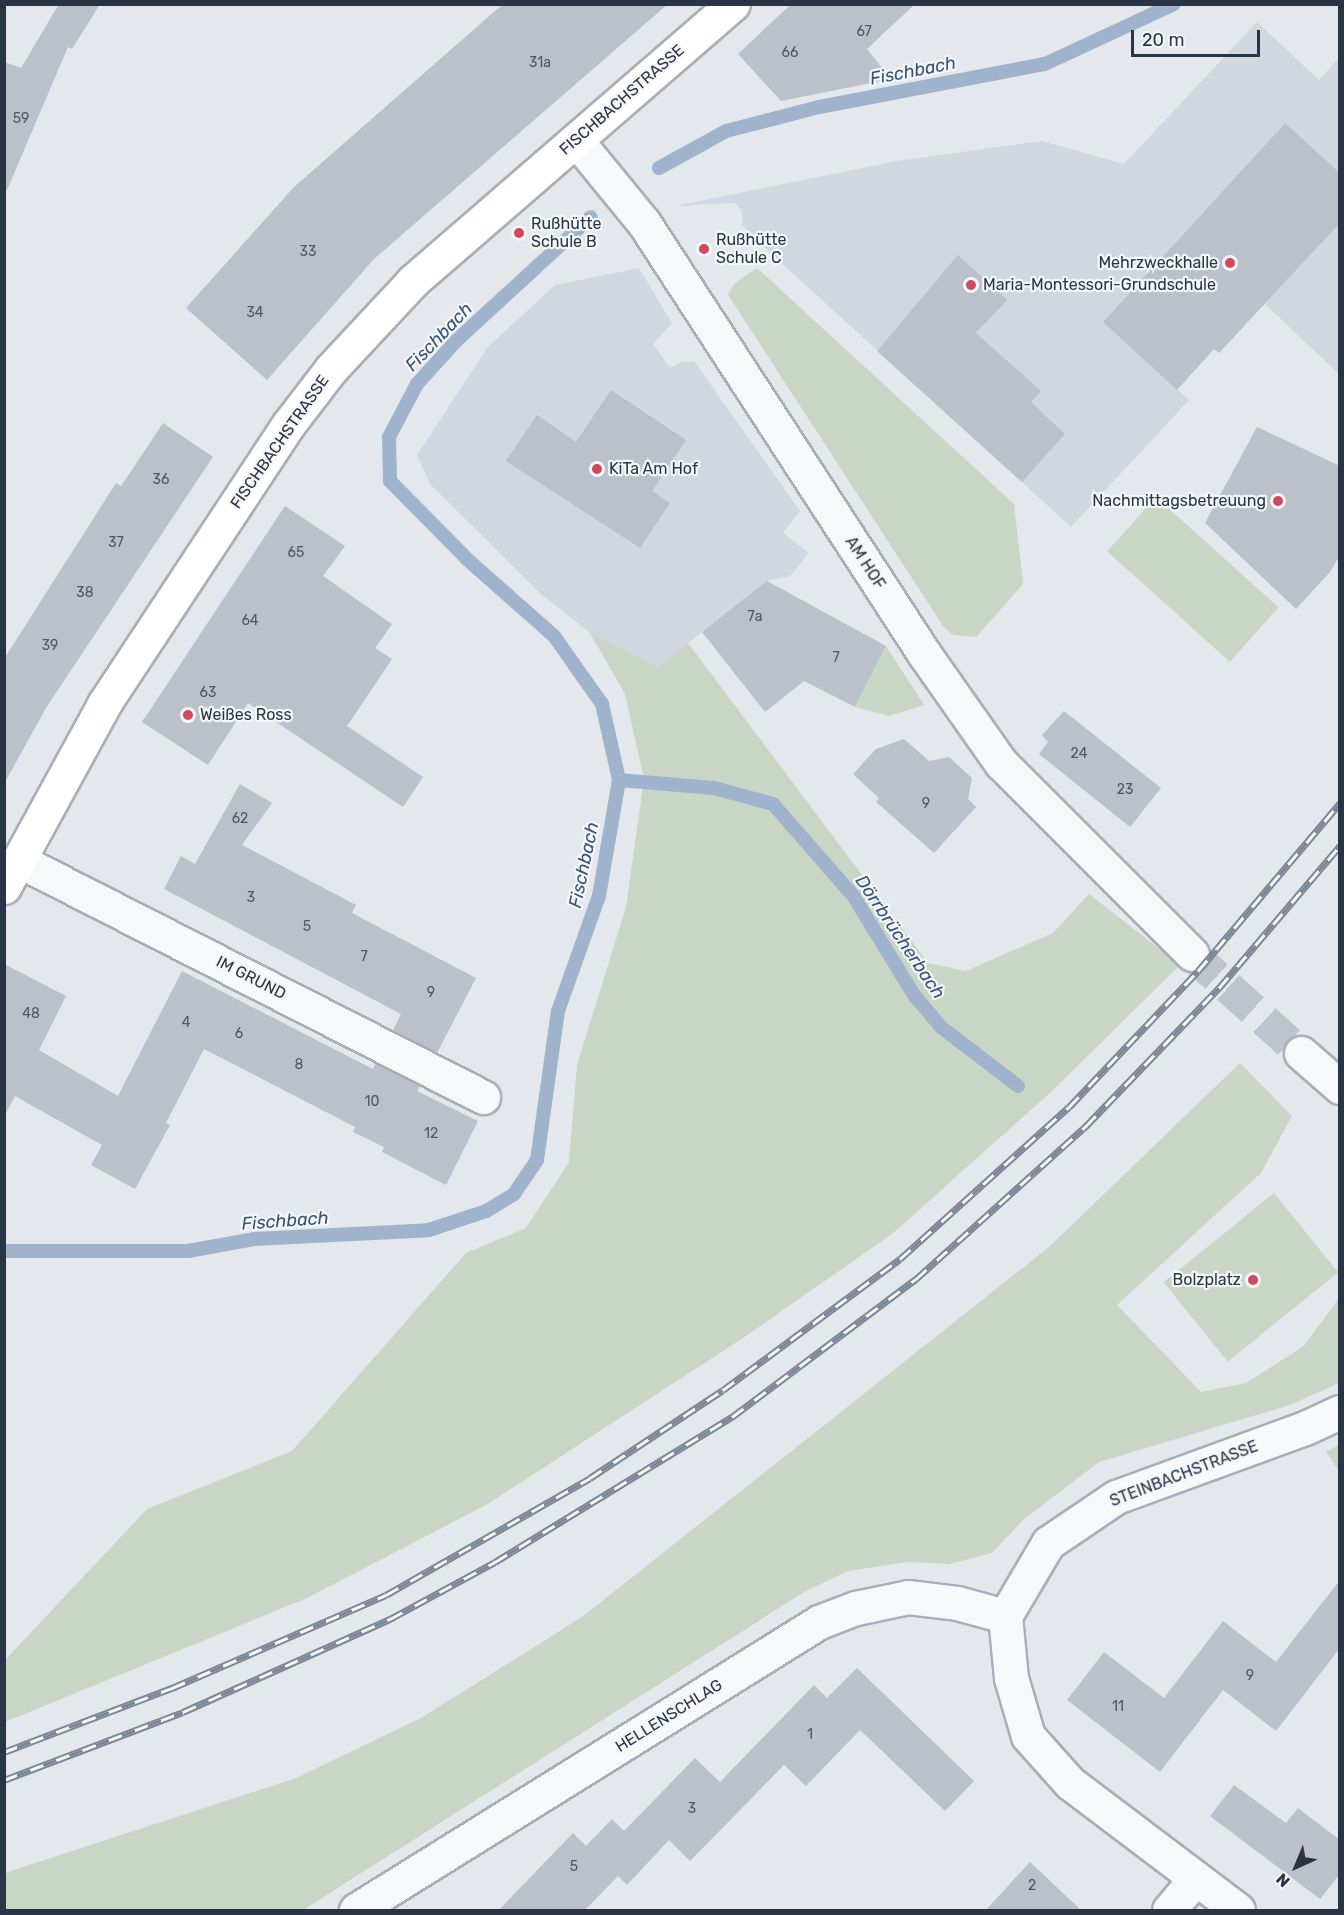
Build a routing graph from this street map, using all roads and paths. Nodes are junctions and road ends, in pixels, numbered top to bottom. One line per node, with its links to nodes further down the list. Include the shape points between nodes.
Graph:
1 (733, 4): 2 (main road, FISCHBACHSTRASSE)
2 (576, 140): 3 (main road, FISCHBACHSTRASSE, via 403,291 331,369 288,425 104,704); 4 (street, AM HOF, via 644,223 1001,764)
3 (11, 874): 7 (street, IM GRUND)
4 (1192, 954)
5 (1301, 1053): 6 (street)
6 (1340, 1087)
7 (483, 1097)
8 (1340, 1412): 9 (street, STEINBACHSTRASSE, via 1116,1497 1047,1543)
9 (1005, 1616): 10 (street, via 1011,1678 1028,1736 1070,1783); 11 (street, HELLENSCHLAG, via 957,1603 908,1598 856,1608 819,1622)
10 (1195, 1879): 12 (street); 13 (street)
11 (356, 1911)
12 (1169, 1911)
13 (1238, 1911)

